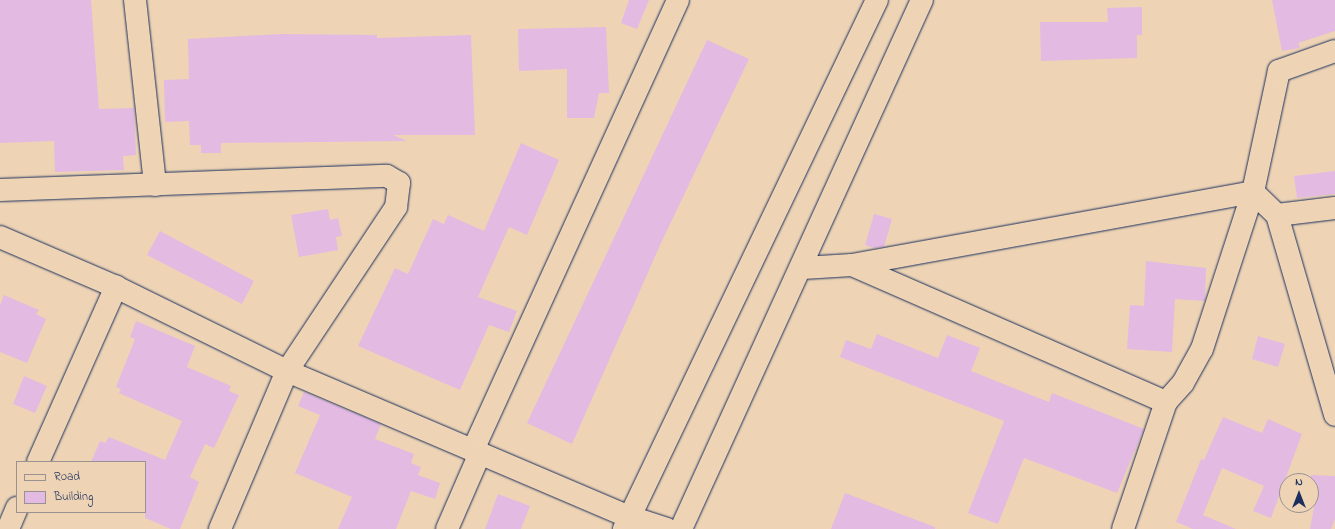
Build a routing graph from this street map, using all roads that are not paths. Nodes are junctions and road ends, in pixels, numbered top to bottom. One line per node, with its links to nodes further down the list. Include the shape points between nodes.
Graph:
1 (138, 0): 6 (main road)
2 (678, 0): 18 (main road)
3 (877, 0): 21 (main road)
4 (922, 0): 13 (main road)
5 (1335, 52): 8 (main road, via 1279,71)
6 (155, 185): 7 (main road); 15 (main road, via 387,176 399,183 396,207)
7 (0, 190)
8 (1253, 192): 10 (main road); 12 (main road); 16 (main road, via 1202,349 1183,382)
9 (1335, 208): 10 (main road)
10 (1277, 215): 17 (main road)
11 (0, 236): 14 (main road)
12 (852, 265): 13 (main road); 16 (main road)
13 (802, 268): 26 (main road)
14 (116, 288): 15 (main road); 19 (main road)
15 (288, 371): 18 (main road); 23 (main road)
16 (1166, 402): 27 (main road)
17 (1334, 406)
18 (477, 452): 21 (main road); 24 (main road)
19 (38, 461)
20 (16, 510): 22 (main road)
21 (627, 523): 25 (main road)
22 (8, 529)
23 (220, 529)
24 (447, 529)
25 (666, 529)
26 (682, 529)
27 (1123, 529)

